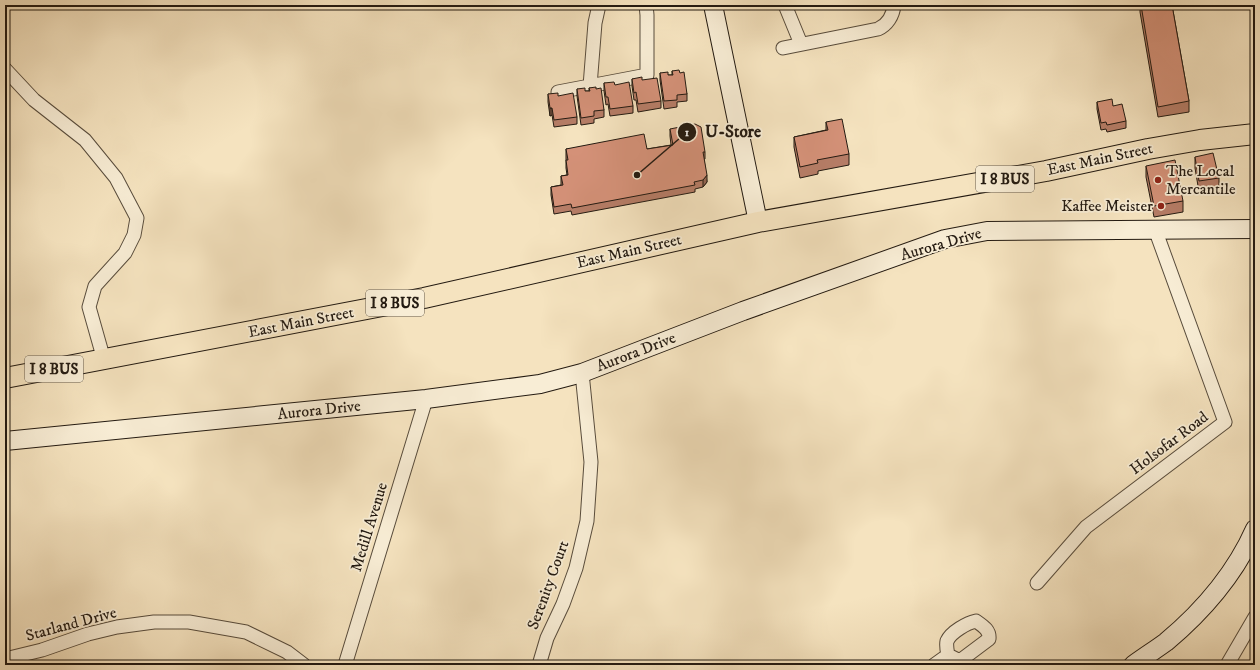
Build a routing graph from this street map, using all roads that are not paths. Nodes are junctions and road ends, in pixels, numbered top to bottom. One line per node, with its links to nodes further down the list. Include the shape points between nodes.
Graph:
1 (599, 5): 9 (street)
2 (646, 5): 9 (street, via 647,75)
3 (713, 5): 12 (street)
4 (785, 5): 6 (street)
5 (894, 5): 6 (street, via 890,18 878,29)
6 (801, 44): 7 (street)
7 (783, 48)
8 (5, 69): 15 (street, via 34,100 85,140 116,178 137,218 134,235 125,253 95,286 89,306)
9 (590, 86): 10 (street)
10 (558, 92)
11 (1255, 134): 12 (main road, East Main Street / I 8 BUS, via 1148,148 1031,174)
12 (758, 222): 15 (main road, East Main Street / I 8 BUS, via 424,298)
13 (1155, 229): 14 (street, Aurora Drive); 16 (street, Aurora Drive, via 987,231 945,239 743,311); 22 (street, Holsofar Road, via 1225,422 1086,527)
14 (1255, 229)
15 (104, 360): 17 (main road, East Main Street / I 8 BUS)
16 (582, 373): 18 (street, Aurora Drive, via 540,384); 28 (street, Serenity Court, via 591,462 587,521 576,568 547,638)
17 (5, 378)
18 (426, 400): 19 (street, Aurora Drive); 27 (street, Medill Avenue)
19 (5, 441)
20 (1255, 529): 21 (street)
21 (1251, 551): 30 (street, via 1200,610 1165,642)
22 (1037, 583)
23 (1255, 617): 31 (street)
24 (948, 655): 29 (street)
25 (5, 659): 26 (street, Starland Drive, via 117,627 154,622 186,622 246,632 287,652)
26 (304, 665)
27 (345, 665)
28 (539, 665)
29 (934, 665)
30 (1133, 665)
31 (1227, 665)

